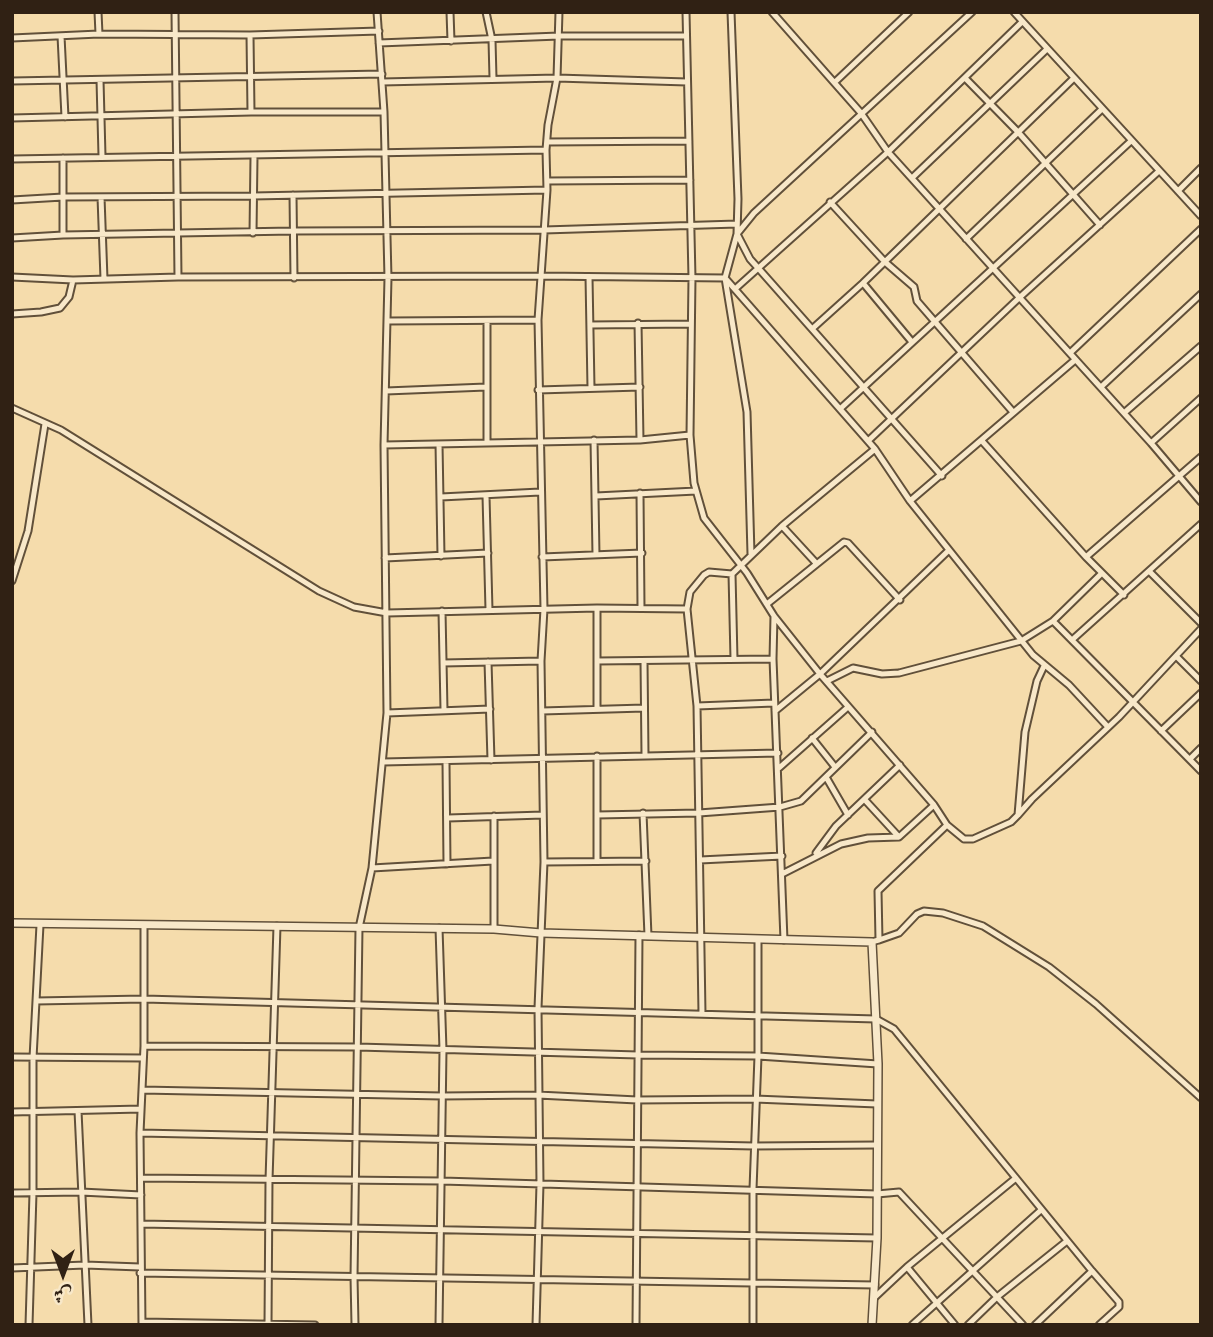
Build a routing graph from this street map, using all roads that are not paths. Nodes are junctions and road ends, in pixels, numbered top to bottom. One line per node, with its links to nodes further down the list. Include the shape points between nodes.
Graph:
1 (98, 12): 17 (street)
2 (175, 12): 20 (street)
3 (377, 12): 16 (street)
4 (450, 12): 25 (street)
5 (486, 12): 24 (street)
6 (559, 12): 21 (street)
7 (686, 12): 22 (street)
8 (731, 12): 81 (street)
9 (772, 12): 14 (street)
10 (787, 12): 14 (street)
11 (909, 12): 40 (street)
12 (972, 12): 45 (street)
13 (1014, 12): 15 (street)
14 (779, 19): 40 (street)
15 (1022, 22): 27 (street); 33 (street)
16 (379, 31): 18 (street); 26 (street)
17 (99, 34): 19 (street); 20 (street)
18 (250, 35): 20 (street); 29 (street)
19 (61, 36): 23 (street); 37 (street)
20 (176, 36): 30 (street)
21 (559, 36): 22 (street); 24 (street); 32 (street)
22 (687, 36): 39 (street)
23 (12, 38)
24 (492, 40): 25 (street); 31 (street)
25 (451, 41): 26 (street)
26 (379, 43): 28 (street)
27 (1047, 49): 34 (street); 41 (street)
28 (382, 74): 29 (street); 38 (street)
29 (251, 75): 30 (street); 43 (street)
30 (176, 77): 35 (street); 46 (street)
31 (493, 78): 32 (street); 38 (street)
32 (558, 78): 39 (street); 53 (street)
33 (965, 78): 41 (street); 56 (street)
34 (1074, 78): 42 (street); 50 (street)
35 (100, 80): 37 (street); 48 (street)
36 (12, 81): 37 (street)
37 (63, 81): 47 (street)
38 (382, 82): 44 (street)
39 (687, 82): 51 (street)
40 (835, 82): 45 (street)
41 (990, 103): 50 (street); 65 (street)
42 (1102, 109): 52 (street); 62 (street)
43 (251, 112): 44 (street); 46 (street)
44 (384, 112): 55 (street)
45 (861, 113): 56 (street); 90 (street)
46 (177, 115): 48 (street); 58 (street)
47 (65, 117): 48 (street); 49 (street)
48 (101, 117): 57 (street)
49 (12, 118)
50 (1017, 132): 62 (street); 79 (street)
51 (689, 141): 53 (street); 66 (street)
52 (1131, 141): 64 (street); 71 (street)
53 (547, 142): 54 (street)
54 (546, 150): 55 (street); 67 (street)
55 (385, 152): 59 (street); 70 (street)
56 (888, 152): 65 (street); 78 (street)
57 (102, 156): 58 (street); 60 (street)
58 (178, 156): 59 (street); 73 (street)
59 (254, 157): 74 (street)
60 (63, 158): 61 (street); 75 (street)
61 (12, 159)
62 (1045, 163): 71 (street); 94 (street)
63 (1201, 168): 69 (street)
64 (1159, 171): 69 (street); 82 (street)
65 (912, 178): 79 (street)
66 (690, 180): 67 (street); 83 (street)
67 (547, 181): 68 (street)
68 (547, 190): 70 (street); 85 (street)
69 (1178, 191): 80 (street)
70 (386, 193): 72 (street); 87 (street)
71 (1072, 194): 82 (street); 96 (street)
72 (293, 195): 74 (street); 86 (street)
73 (178, 196): 74 (street); 76 (street); 89 (street)
74 (253, 196): 88 (street)
75 (63, 197): 76 (street); 77 (street); 91 (street)
76 (101, 197): 92 (street)
77 (12, 200)
78 (830, 202): 95 (street); 97 (street)
79 (938, 208): 94 (street); 95 (street)
80 (1201, 216)
81 (737, 224): 83 (street); 90 (street)
82 (1100, 225): 111 (street)
83 (690, 226): 85 (street); 104 (street)
84 (1201, 229): 124 (street)
85 (544, 230): 87 (street); 98 (street)
86 (293, 231): 87 (street); 88 (street); 102 (street)
87 (387, 231): 103 (street)
88 (253, 233): 89 (street)
89 (178, 234): 92 (street); 101 (street)
90 (737, 234): 97 (street); 105 (street)
91 (63, 235): 92 (street); 93 (street)
92 (103, 235): 106 (street)
93 (12, 238)
94 (966, 239): 96 (street)
95 (885, 262): 108 (street); 116 (street, via 914,287 917,302)
96 (991, 268): 111 (street); 116 (street)
97 (759, 269): 109 (street); 120 (street)
98 (541, 276): 99 (street); 103 (street); 113 (street)
99 (590, 276): 104 (street); 118 (street)
100 (12, 277): 107 (street)
101 (178, 277): 102 (street); 106 (street)
102 (294, 278): 103 (street)
103 (388, 278): 114 (street)
104 (692, 278): 105 (street); 119 (street)
105 (725, 278): 109 (street); 167 (street, via 747,412)
106 (104, 279): 107 (street)
107 (73, 280): 112 (street, via 69,297 60,307)
108 (863, 283): 120 (street); 121 (street)
109 (736, 289): 135 (street)
110 (1201, 294): 129 (street)
111 (1019, 298): 123 (street); 124 (street)
112 (12, 314)
113 (538, 320): 115 (street); 131 (street)
114 (388, 321): 115 (street); 132 (street)
115 (487, 321): 126 (street)
116 (934, 321): 121 (street); 123 (street)
117 (638, 323): 118 (street); 119 (street); 127 (street)
118 (590, 324): 130 (street)
119 (691, 324): 140 (street)
120 (812, 329): 128 (street)
121 (912, 342): 128 (street)
122 (1201, 346): 137 (street)
123 (961, 353): 136 (street); 138 (street)
124 (1070, 354): 125 (street)
125 (1075, 360): 129 (street); 136 (street)
126 (486, 387): 132 (street); 146 (street)
127 (639, 387): 130 (street); 142 (street)
128 (865, 387): 135 (street); 138 (street)
129 (1101, 387): 137 (street)
130 (591, 388): 131 (street)
131 (538, 390): 143 (street)
132 (386, 391): 149 (street)
133 (1201, 398): 147 (street)
134 (12, 408): 139 (street)
135 (839, 409): 144 (street)
136 (1013, 412): 145 (street)
137 (1124, 413): 147 (street)
138 (892, 419): 144 (street); 152 (street)
139 (45, 424): 178 (street, via 28,531); 188 (street, via 319,592 354,607)
140 (690, 435): 142 (street); 154 (street)
141 (594, 440): 142 (street); 143 (street); 158 (street)
142 (640, 440)
143 (540, 441): 146 (street); 155 (street)
144 (868, 441): 150 (street)
145 (982, 441): 152 (street); 171 (street)
146 (487, 442): 148 (street)
147 (1151, 443): 153 (street)
148 (439, 444): 149 (street); 159 (street)
149 (384, 445): 172 (street)
150 (875, 449): 160 (street); 163 (street)
151 (1201, 457): 153 (street)
152 (942, 476): 160 (street)
153 (1179, 476): 161 (street); 171 (street)
154 (696, 491): 156 (street); 174 (street, via 705,518)
155 (540, 492): 157 (street); 170 (street)
156 (640, 493): 158 (street); 165 (street)
157 (486, 496): 159 (street); 166 (street)
158 (596, 496): 168 (street)
159 (441, 498): 169 (street)
160 (910, 501): 164 (street)
161 (1201, 502)
162 (1201, 524): 175 (street)
163 (782, 526): 167 (street); 173 (street)
164 (948, 551): 180 (street); 194 (street)
165 (642, 552): 168 (street); 182 (street)
166 (488, 553): 169 (street); 185 (street)
167 (751, 554): 174 (street)
168 (596, 555): 170 (street)
169 (441, 556): 172 (street)
170 (542, 557): 186 (street)
171 (1086, 557): 176 (street)
172 (385, 558): 188 (street)
173 (816, 563): 180 (street, via 841,542 848,543); 181 (street)
174 (740, 566): 177 (street); 181 (street)
175 (1149, 571): 179 (street); 191 (street)
176 (1102, 573): 179 (street); 190 (street)
177 (732, 574): 184 (street, via 704,575 690,592); 196 (street)
178 (12, 581)
179 (1124, 594): 193 (street)
180 (900, 600): 205 (street)
181 (767, 604): 189 (street)
182 (641, 607): 183 (street); 184 (street)
183 (597, 608): 186 (street); 200 (street)
184 (687, 608): 199 (street)
185 (489, 610): 186 (street); 187 (street)
186 (544, 610): 198 (street)
187 (442, 611): 188 (street); 203 (street)
188 (387, 613): 219 (street)
189 (774, 616): 197 (street); 205 (street)
190 (1053, 621): 193 (street); 194 (street)
191 (1201, 623)
192 (1201, 629): 195 (street)
193 (1072, 640): 210 (street)
194 (1021, 641): 204 (street); 206 (street, via 890,674 853,668)
195 (1176, 656): 207 (street); 210 (street)
196 (734, 659): 197 (street); 199 (street)
197 (773, 659): 209 (street)
198 (541, 660): 202 (street); 217 (street)
199 (691, 660): 201 (street); 211 (street)
200 (597, 661): 201 (street); 215 (street)
201 (643, 661): 213 (street)
202 (488, 662): 203 (street); 214 (street)
203 (443, 663): 216 (street)
204 (1044, 666): 220 (street); 247 (street, via 1027,720)
205 (820, 674): 206 (street); 218 (street)
206 (827, 681): 212 (street)
207 (1201, 681)
208 (1201, 693): 221 (street)
209 (774, 703): 211 (street); 218 (street)
210 (1132, 704): 220 (street); 221 (street)
211 (697, 706): 228 (street)
212 (848, 706): 222 (street); 223 (street)
213 (644, 708): 215 (street); 226 (street)
214 (490, 709): 216 (street); 231 (street)
215 (597, 709): 217 (street)
216 (444, 710): 219 (street)
217 (542, 711): 229 (street)
218 (775, 711): 225 (street)
219 (387, 713): 232 (street)
220 (1108, 727): 247 (street)
221 (1161, 731): 230 (street)
222 (872, 732): 234 (street); 235 (street)
223 (812, 738): 235 (street); 236 (street)
224 (1201, 748): 230 (street)
225 (778, 753): 228 (street); 236 (street)
226 (645, 755): 227 (street); 228 (street)
227 (597, 756): 229 (street); 245 (street)
228 (698, 756): 243 (street)
229 (542, 757): 231 (street); 244 (street)
230 (1190, 759): 237 (street)
231 (491, 760): 233 (street)
232 (383, 762): 233 (street); 260 (street)
233 (446, 762): 249 (street)
234 (900, 765): 239 (street); 240 (street)
235 (835, 767): 238 (street)
236 (779, 768): 241 (street)
237 (1201, 771)
238 (826, 777): 241 (street, via 801,801); 246 (street)
239 (865, 800): 246 (street); 251 (street)
240 (934, 805): 250 (street); 251 (street)
241 (780, 807): 243 (street); 252 (street)
242 (643, 813): 243 (street); 245 (street); 257 (street)
243 (699, 813): 255 (street)
244 (543, 815): 248 (street); 258 (street)
245 (597, 815): 254 (street)
246 (848, 815): 253 (street)
247 (1018, 815): 250 (street, via 973,839 964,839)
248 (494, 816): 249 (street); 256 (street)
249 (448, 818): 259 (street)
250 (947, 825): 275 (street, via 878,891)
251 (899, 838): 253 (street, via 867,838)
252 (782, 856): 255 (street); 261 (street)
253 (814, 856): 261 (street)
254 (597, 860): 257 (street); 258 (street)
255 (700, 860): 272 (street)
256 (493, 861): 259 (street); 268 (street)
257 (646, 861): 271 (street)
258 (544, 862): 269 (street)
259 (447, 864): 260 (street)
260 (372, 868): 266 (street)
261 (782, 874): 274 (street)
262 (12, 923): 263 (street)
263 (40, 925): 264 (street); 277 (street)
264 (144, 926): 265 (street); 276 (street)
265 (277, 926): 266 (street); 278 (street)
266 (359, 928): 267 (street); 279 (street)
267 (439, 928): 268 (street); 280 (street)
268 (494, 929): 269 (street)
269 (541, 933): 270 (street); 281 (street)
270 (639, 935): 271 (street); 282 (street)
271 (648, 936): 272 (street)
272 (702, 938): 273 (street); 283 (street)
273 (758, 940): 274 (street); 284 (street)
274 (784, 940): 275 (street)
275 (875, 941): 285 (street); 302 (street, via 900,933 925,911 983,926 1049,967 1096,1004)
276 (144, 999): 277 (street); 278 (street); 286 (street)
277 (37, 1001): 294 (street)
278 (275, 1002): 279 (street); 287 (street)
279 (358, 1006): 280 (street); 288 (street)
280 (441, 1008): 281 (street); 289 (street)
281 (538, 1008): 282 (street); 290 (street)
282 (638, 1011): 283 (street); 291 (street)
283 (702, 1013): 284 (street)
284 (756, 1015): 285 (street); 292 (street)
285 (876, 1019): 296 (street); 319 (street, via 894,1029)
286 (144, 1046): 287 (street); 295 (street)
287 (273, 1047): 288 (street); 298 (street)
288 (358, 1047): 289 (street); 299 (street)
289 (443, 1050): 290 (street); 301 (street)
290 (539, 1052): 291 (street); 300 (street)
291 (638, 1055): 292 (street); 304 (street)
292 (758, 1056): 296 (street); 303 (street)
293 (12, 1057): 294 (street)
294 (33, 1058): 295 (street); 307 (street)
295 (143, 1058): 297 (street)
296 (878, 1064): 305 (street)
297 (142, 1090): 298 (street); 306 (street)
298 (272, 1092): 299 (street); 311 (street)
299 (358, 1093): 301 (street); 312 (street)
300 (538, 1095): 301 (street); 304 (street); 314 (street)
301 (442, 1096): 313 (street)
302 (1201, 1098)
303 (755, 1099): 304 (street); 305 (street); 317 (street)
304 (637, 1100): 315 (street)
305 (877, 1104): 316 (street)
306 (141, 1109): 308 (street); 310 (street)
307 (34, 1110): 308 (street); 309 (street); 328 (street)
308 (78, 1111): 326 (street)
309 (12, 1112)
310 (140, 1133): 311 (street); 318 (street)
311 (271, 1136): 312 (street); 320 (street)
312 (356, 1138): 313 (street); 321 (street)
313 (442, 1139): 314 (street); 322 (street)
314 (538, 1142): 315 (street); 323 (street)
315 (636, 1143): 317 (street); 324 (street)
316 (877, 1145): 317 (street); 329 (street)
317 (754, 1146): 325 (street)
318 (142, 1178): 320 (street); 330 (street)
319 (1016, 1178): 331 (street); 340 (street)
320 (269, 1180): 321 (street); 333 (street)
321 (355, 1181): 322 (street); 334 (street)
322 (442, 1181): 323 (street); 335 (street)
323 (540, 1184): 324 (street); 336 (street)
324 (635, 1186): 325 (street); 337 (street)
325 (753, 1189): 329 (street); 338 (street)
326 (81, 1192): 328 (street); 330 (street); 342 (street)
327 (12, 1193): 328 (street)
328 (33, 1193): 343 (street)
329 (877, 1194): 339 (street); 340 (street, via 899,1192)
330 (141, 1195): 332 (street)
331 (1041, 1210): 341 (street); 347 (street)
332 (141, 1224): 333 (street); 346 (street)
333 (269, 1227): 334 (street); 349 (street)
334 (355, 1227): 335 (street); 350 (street)
335 (442, 1229): 336 (street); 351 (street)
336 (539, 1231): 337 (street); 352 (street)
337 (635, 1233): 338 (street); 353 (street)
338 (752, 1237): 339 (street); 354 (street)
339 (877, 1238): 355 (street)
340 (943, 1239): 344 (street); 347 (street)
341 (1067, 1241): 348 (street); 356 (street)
342 (85, 1265): 343 (street); 346 (street); 362 (street)
343 (30, 1266): 345 (street); 361 (street)
344 (907, 1267): 357 (street); 358 (street)
345 (12, 1268)
346 (140, 1270): 349 (street); 359 (street)
347 (973, 1270): 356 (street); 358 (street)
348 (1091, 1271): 374 (street); 375 (street, via 1119,1302)
349 (270, 1276): 350 (street); 360 (street)
350 (354, 1278): 351 (street); 364 (street)
351 (441, 1278): 352 (street); 365 (street)
352 (537, 1281): 353 (street); 366 (street)
353 (636, 1281): 354 (street); 367 (street)
354 (753, 1284): 355 (street); 368 (street)
355 (875, 1285): 357 (street)
356 (996, 1297): 372 (street); 373 (street)
357 (874, 1298): 369 (street)
358 (936, 1301): 370 (street); 371 (street)
359 (142, 1323): 360 (street)
360 (268, 1324): 363 (street)
361 (29, 1325)
362 (88, 1325)
363 (315, 1325)
364 (355, 1325)
365 (439, 1325)
366 (536, 1325)
367 (636, 1325)
368 (753, 1325)
369 (872, 1325)
370 (912, 1325)
371 (954, 1325)
372 (968, 1325)
373 (1023, 1325)
374 (1035, 1325)
375 (1099, 1325)

